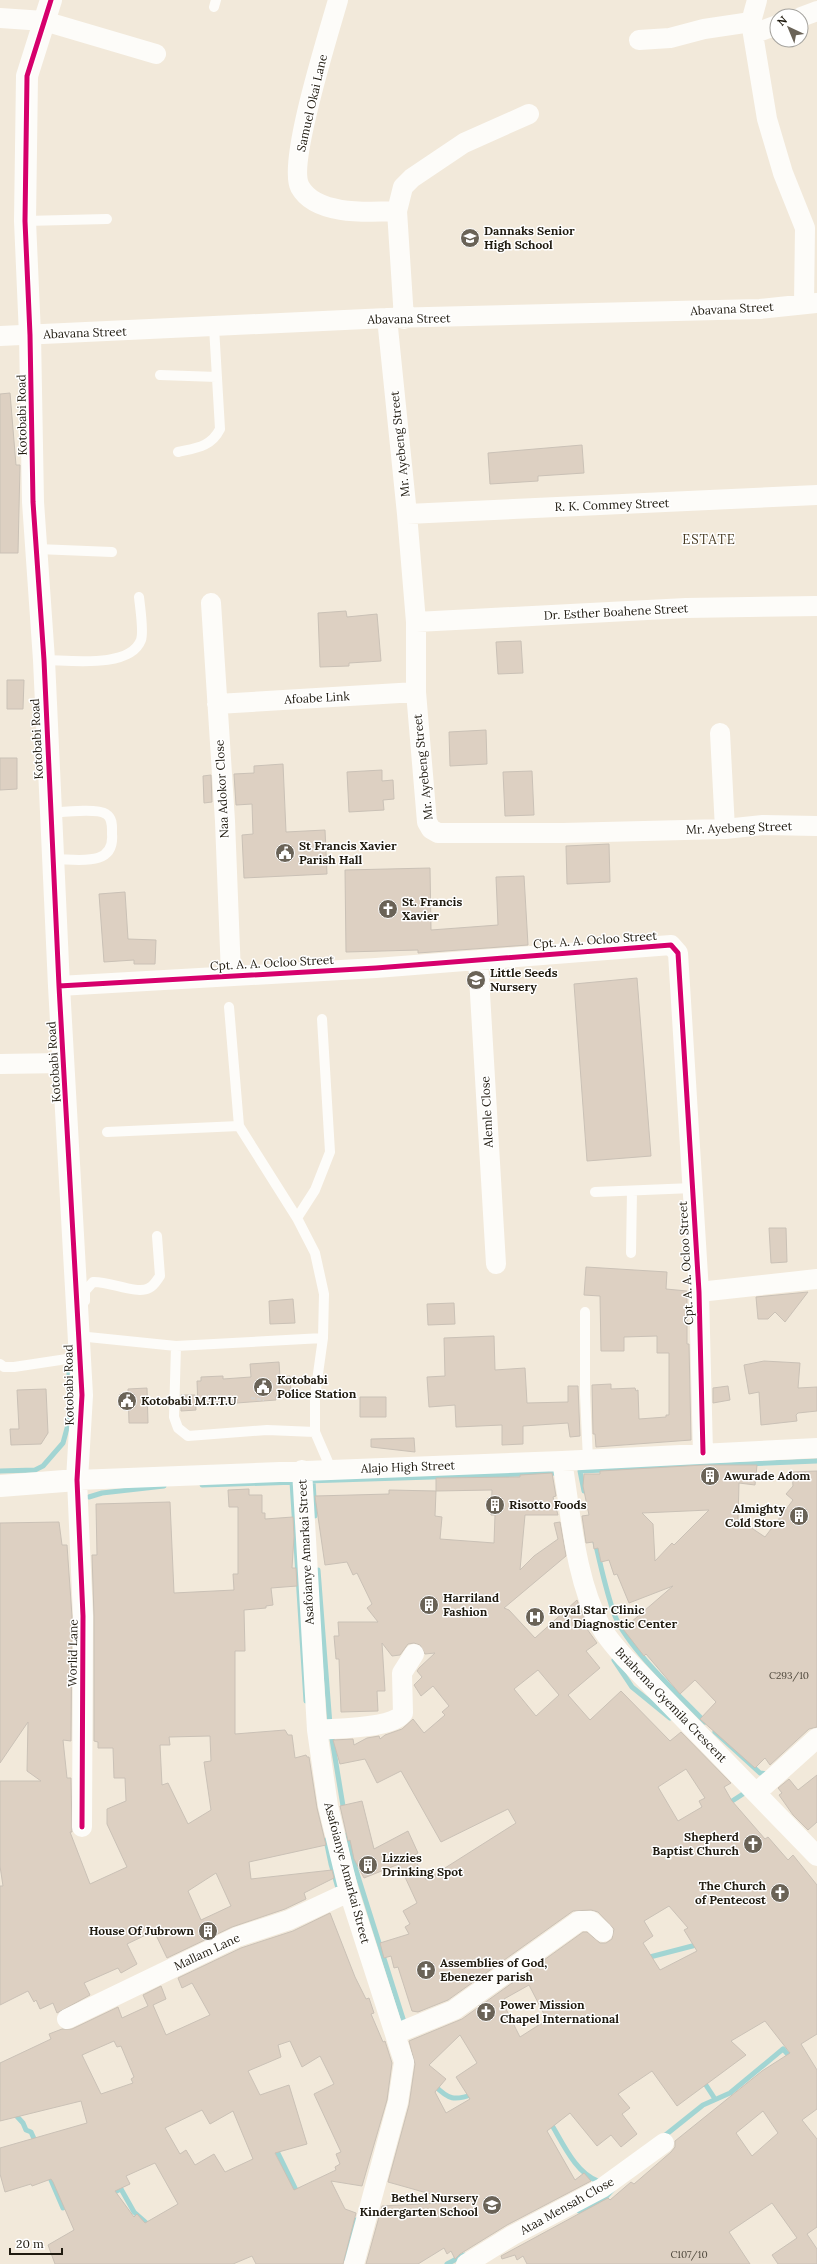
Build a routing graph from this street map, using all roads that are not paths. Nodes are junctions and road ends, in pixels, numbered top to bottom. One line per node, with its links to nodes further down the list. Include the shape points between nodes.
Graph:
1 (51, 0): 5 (street, Kotobabi Road)
2 (338, 0): 11 (street, Samuel Okai Lane, via 304,126 297,178 300,188 317,203 355,211)
3 (757, 0): 7 (street)
4 (0, 18): 5 (street)
5 (44, 21): 9 (street); 13 (street, Kotobabi Road, via 28,66 26,84)
6 (769, 26): 7 (street)
7 (752, 28): 8 (street, via 704,29 670,38); 14 (street, via 767,119 783,173)
8 (639, 40)
9 (156, 54)
10 (529, 114): 11 (street, via 464,143 412,178 403,187)
11 (397, 211): 16 (street)
12 (107, 219): 13 (lane)
13 (25, 222): 18 (street, Kotobabi Road)
14 (811, 224): 15 (street)
15 (810, 304): 16 (street, Abavana Street, via 760,309)
16 (396, 319): 17 (street, Abavana Street); 24 (street, Mr. Ayebeng Street)
17 (214, 327): 18 (street, Abavana Street); 21 (lane)
18 (30, 335): 19 (street, Abavana Street); 25 (street, Kotobabi Road, via 33,502)
19 (0, 336)
20 (160, 375): 21 (lane)
21 (217, 377): 22 (lane, via 220,429 216,438 206,446)
22 (178, 452)
23 (817, 496): 24 (street, R. K. Commey Street)
24 (407, 514): 30 (street, Mr. Ayebeng Street)
25 (37, 549): 26 (lane); 31 (street, Kotobabi Road)
26 (112, 552)
27 (139, 597): 31 (lane, via 141,640 132,652 122,658 111,660)
28 (211, 603): 33 (street, Naa Adokor Close)
29 (817, 606): 30 (street, Dr. Esther Boahene Street, via 686,608)
30 (416, 622): 32 (street, Mr. Ayebeng Street)
31 (44, 660): 35 (street, Kotobabi Road)
32 (416, 692): 33 (street, Afoabe Link); 37 (street, Mr. Ayebeng Street, via 427,822 431,829 438,833)
33 (217, 704): 40 (street, Naa Adokor Close)
34 (720, 733): 37 (street)
35 (51, 813): 38 (street, Kotobabi Road); 38 (lane, via 107,814 112,822 113,845 100,859)
36 (817, 826): 37 (street, Mr. Ayebeng Street, via 763,825)
37 (725, 829)
38 (53, 859): 41 (street, Kotobabi Road)
39 (478, 960): 40 (street, Cpt. A. A. Ocloo Street); 48 (street, Cpt. A. A. Ocloo Street, via 665,945 671,945 676,949); 54 (street, Alemle Close)
40 (231, 975): 41 (street, Cpt. A. A. Ocloo Street)
41 (59, 986): 44 (street, Kotobabi Road)
42 (229, 1007): 46 (lane)
43 (322, 1019): 51 (lane, via 330,1152 315,1190)
44 (64, 1063): 45 (street); 59 (street, Kotobabi Road)
45 (0, 1064)
46 (239, 1126): 47 (lane); 51 (lane)
47 (107, 1132)
48 (692, 1188): 49 (lane); 56 (street, Cpt. A. A. Ocloo Street)
49 (632, 1191): 50 (lane); 53 (lane)
50 (595, 1192)
51 (297, 1218): 58 (lane, via 315,1253 324,1294)
52 (157, 1236): 59 (lane, via 160,1276 151,1287 142,1291 104,1281 93,1282 84,1291)
53 (631, 1253)
54 (496, 1264)
55 (817, 1279): 56 (street)
56 (699, 1292): 64 (street, Cpt. A. A. Ocloo Street)
57 (585, 1312): 65 (lane)
58 (323, 1338): 60 (lane); 62 (lane, via 315,1395)
59 (82, 1344): 60 (lane); 61 (lane, via 14,1367 4,1367); 69 (street, Kotobabi Road)
60 (176, 1346): 62 (lane, via 174,1418 178,1428 188,1436 268,1430)
61 (0, 1364)
62 (315, 1432): 67 (lane)
63 (817, 1448): 64 (street, Alajo High Street)
64 (703, 1453): 65 (street, Alajo High Street)
65 (588, 1460): 66 (street, Alajo High Street)
66 (562, 1461): 67 (street, Alajo High Street); 74 (street, Briahema Gyemila Crescent, via 585,1590 601,1628 625,1658)
67 (331, 1469): 68 (street, Alajo High Street)
68 (302, 1470): 69 (street, Alajo High Street); 72 (street, Asafoianye Amarkai Street)
69 (77, 1480): 70 (street, Alajo High Street); 75 (street, Worlid Lane, via 83,1616)
70 (0, 1486)
71 (414, 1654): 72 (street, via 402,1673 403,1713 400,1717 387,1723)
72 (317, 1730): 77 (street, Asafoianye Amarkai Street, via 328,1806)
73 (817, 1738): 74 (street)
74 (756, 1793): 76 (street, Briahema Gyemila Crescent)
75 (82, 1827)
76 (817, 1856)
77 (349, 1892): 79 (street, Mallam Lane, via 289,1920 237,1938); 80 (street, Asafoianye Amarkai Street)
78 (603, 1932): 80 (street, via 591,1921 579,1921 454,2010)
79 (67, 2018)
80 (394, 2034): 82 (street, Asafoianye Amarkai Street, via 404,2062 398,2102)
81 (664, 2143): 83 (street, Ataa Mensah Close, via 602,2188)
82 (354, 2264)
83 (466, 2264)

